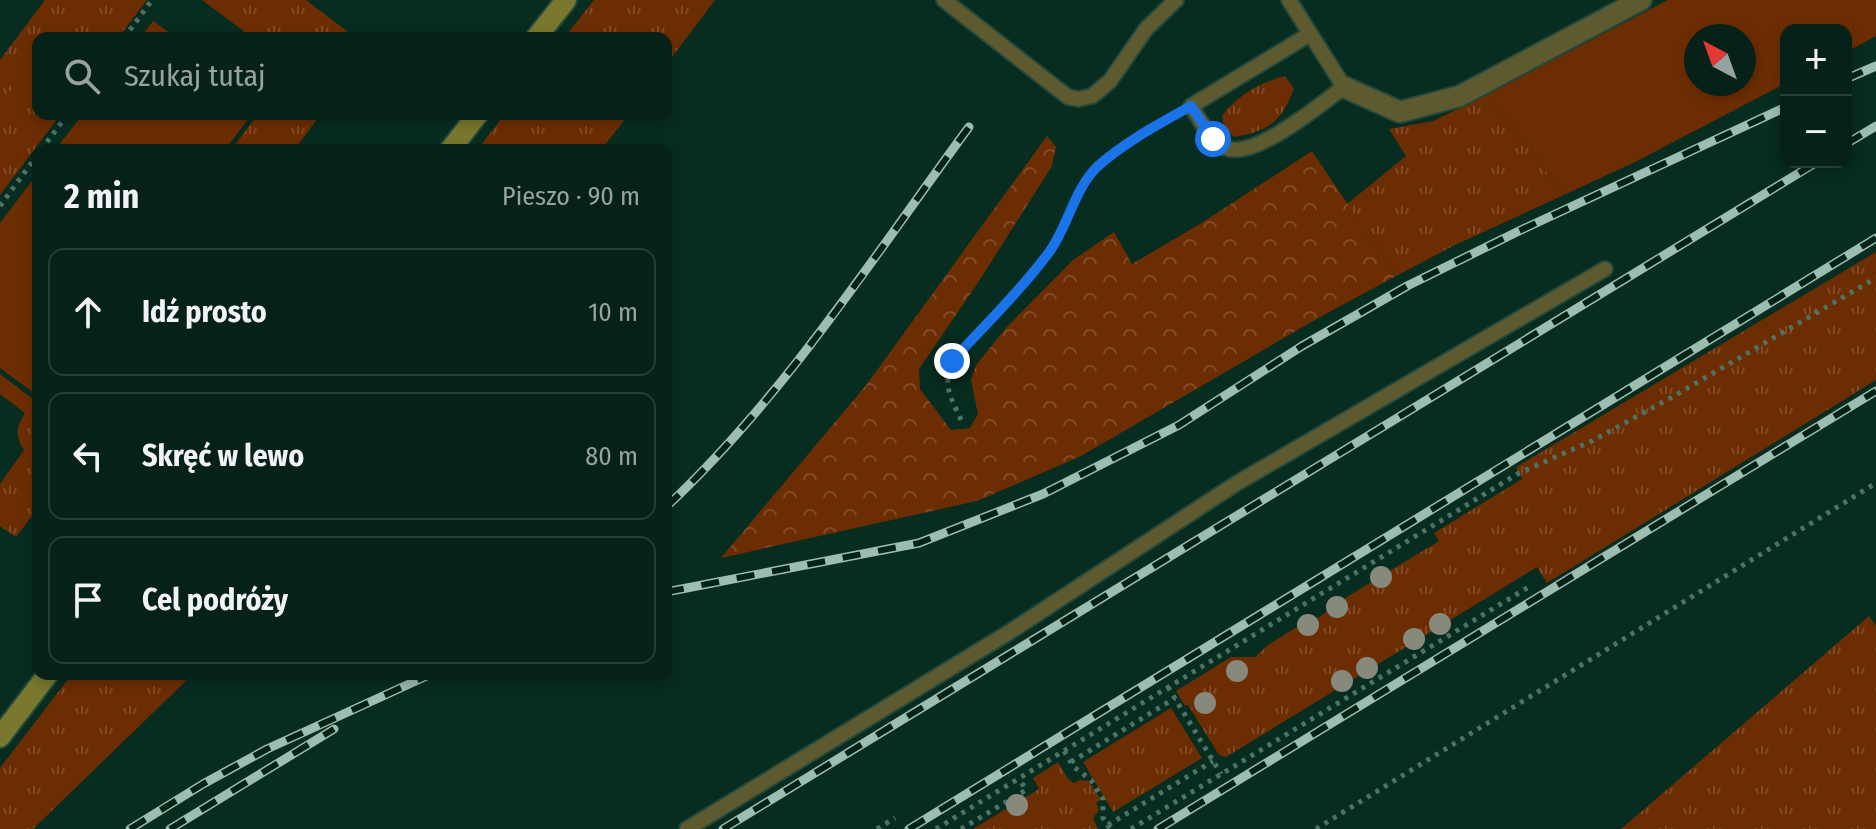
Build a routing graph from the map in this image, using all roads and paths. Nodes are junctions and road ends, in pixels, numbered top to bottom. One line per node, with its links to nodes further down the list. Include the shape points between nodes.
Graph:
1 (152, 0): 7 (path)
2 (566, 0): 8 (street)
3 (944, 0): 4 (lane, via 1068,97 1079,99 1110,81 1146,29)
4 (1176, 0)
5 (1289, 0): 9 (lane)
6 (1641, 0): 10 (street, via 1460,96 1400,112)
7 (128, 32)
8 (541, 32)
9 (1310, 34): 10 (lane); 11 (lane)
10 (1344, 87): 11 (lane, via 1247,149 1228,149 1213,139)
11 (1191, 106): 20 (path, via 1097,167 1080,188 1050,250 952,361 947,390)
12 (64, 120): 14 (path)
13 (473, 120): 15 (street)
14 (46, 144)
15 (455, 144)
16 (32, 163): 17 (path)
17 (0, 206)
18 (1605, 269): 34 (lane, via 1237,483 1008,633)
19 (1876, 278): 24 (path, via 1592,441 1519,473)
20 (961, 420)
21 (1876, 483): 39 (path)
22 (1532, 585): 30 (path)
23 (43, 680): 26 (street)
24 (1168, 687): 25 (path); 27 (path)
25 (1175, 698): 28 (path); 29 (path)
26 (0, 737)
27 (1064, 751): 29 (path); 31 (path)
28 (1213, 761): 30 (path); 33 (path)
29 (1071, 762): 33 (path, via 1103,799)
30 (1221, 774): 38 (path)
31 (1019, 778): 36 (path); 37 (path, via 1026,790)
32 (895, 818): 35 (path)
33 (1109, 827)
34 (687, 829)
35 (877, 829)
36 (936, 829)
37 (961, 829)
38 (1131, 829)
39 (1316, 829)

